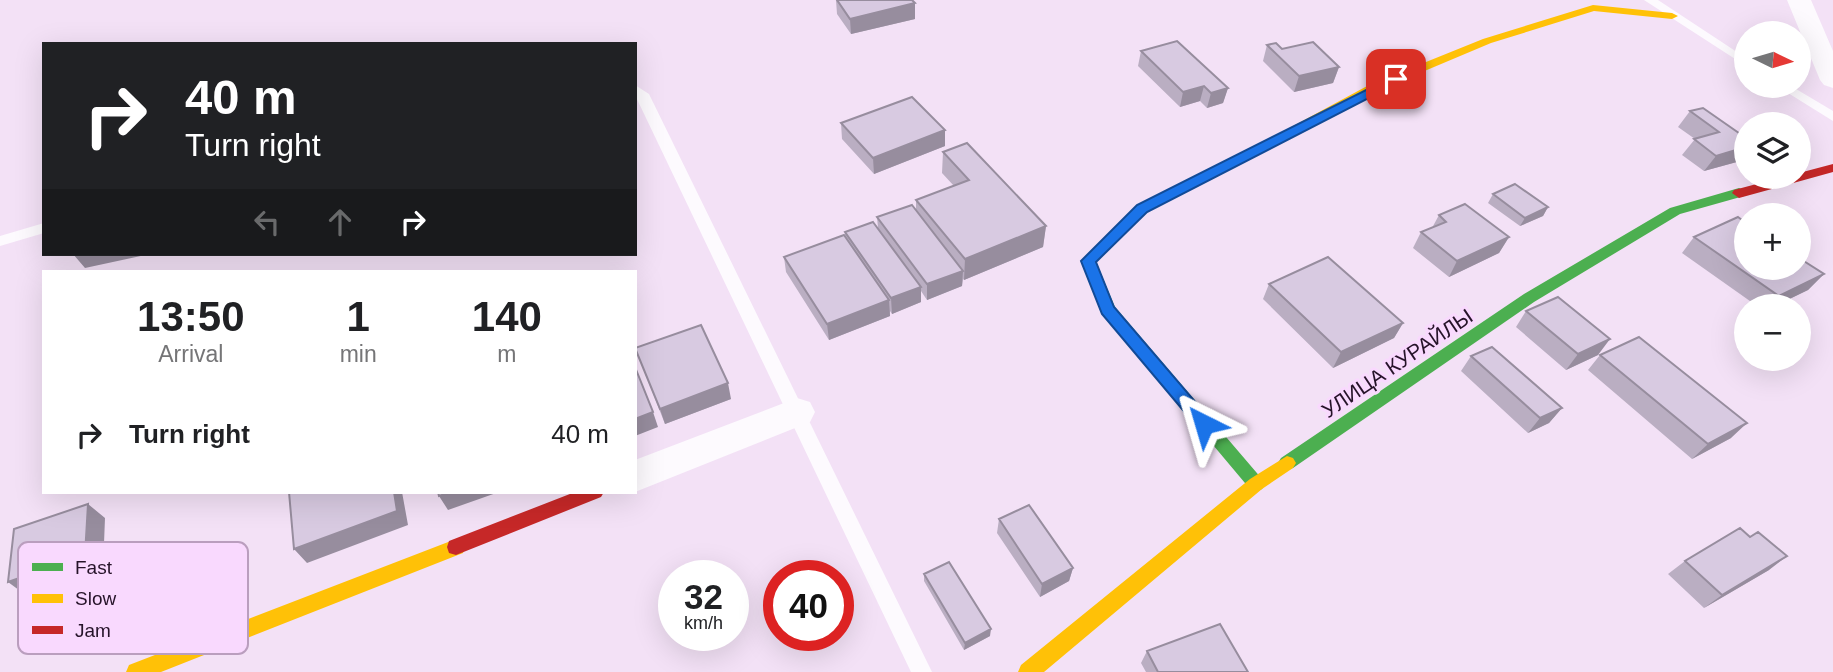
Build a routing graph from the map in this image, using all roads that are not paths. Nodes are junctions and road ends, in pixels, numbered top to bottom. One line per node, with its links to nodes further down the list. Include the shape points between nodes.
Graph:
1 (1650, 0): 3 (lane)
2 (1799, 0): 5 (street)
3 (1672, 16): 4 (lane); 14 (street, via 1593,8 1487,41 1373,88 1142,209 1088,261 1108,310)
4 (1734, 55)
5 (1833, 80)
6 (637, 90): 12 (lane, via 643,94)
7 (1802, 98): 8 (lane)
8 (1833, 117)
9 (1833, 168): 14 (street, УЛИЦА КУРАЙЛЫ, via 1675,211 1529,298)
10 (42, 229): 11 (lane)
11 (0, 240)
12 (797, 412): 13 (street); 19 (lane)
13 (637, 475)
14 (1256, 484): 20 (street, УЛИЦА КУРАЙЛЫ)
15 (590, 494): 16 (street)
16 (248, 628)
17 (182, 654): 18 (street)
18 (136, 672)
19 (922, 672)
20 (1028, 672)

